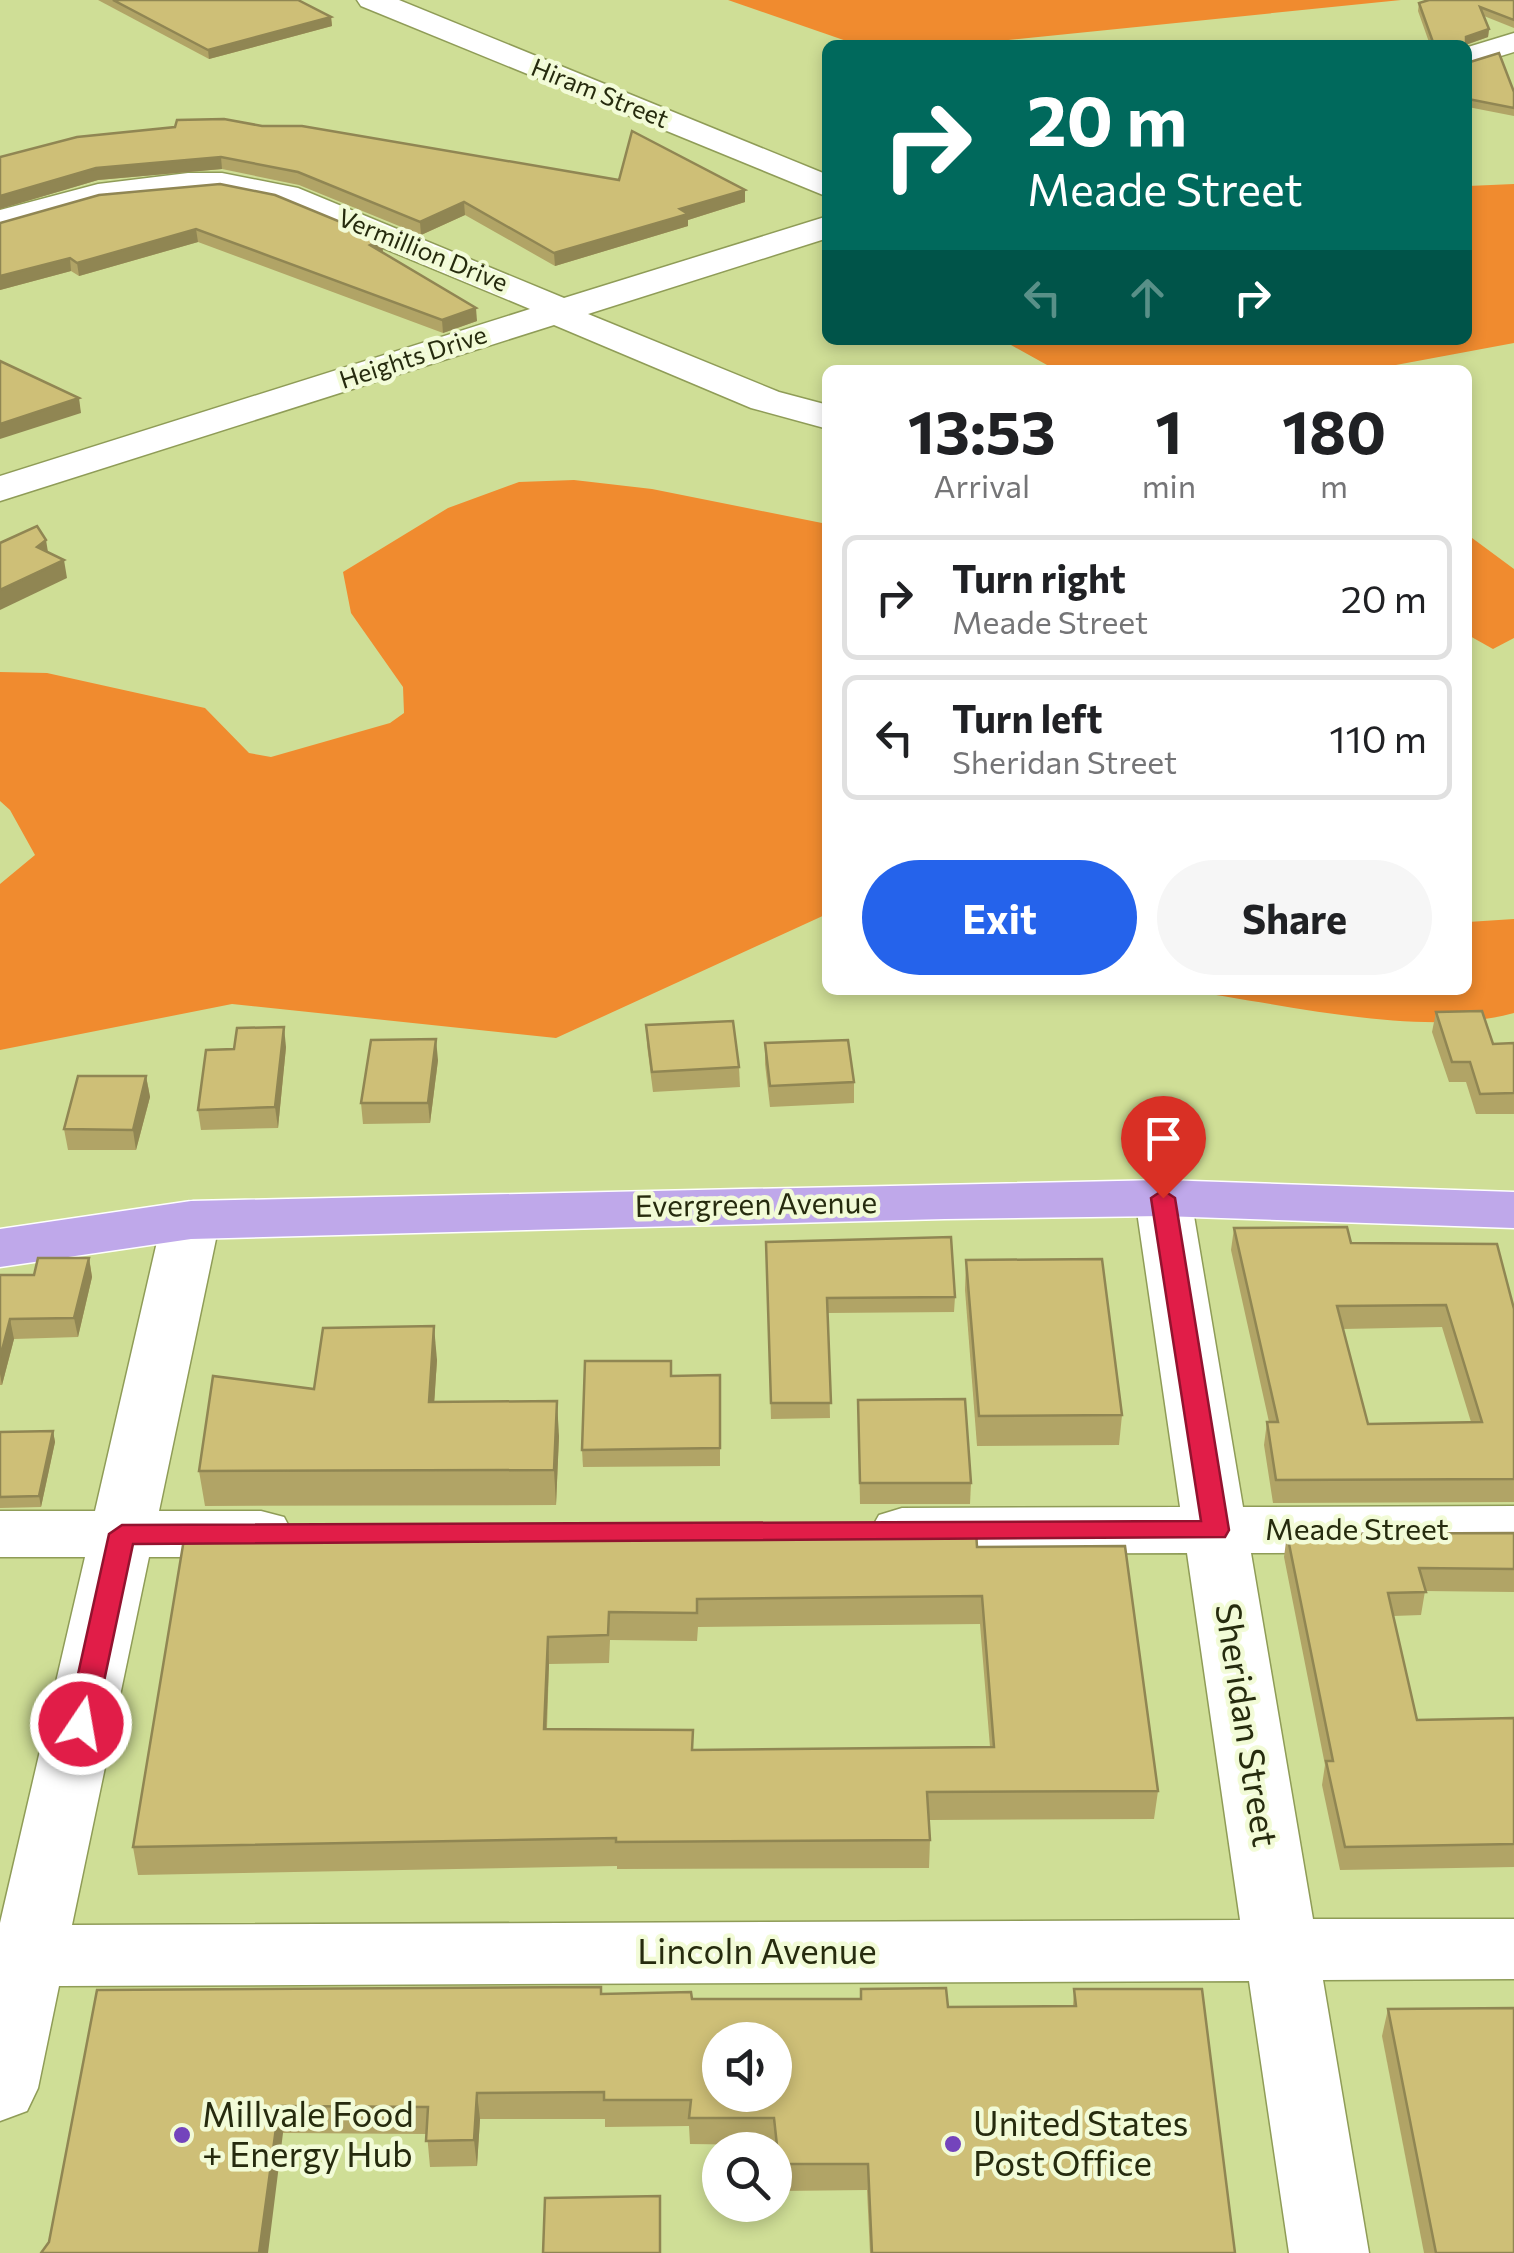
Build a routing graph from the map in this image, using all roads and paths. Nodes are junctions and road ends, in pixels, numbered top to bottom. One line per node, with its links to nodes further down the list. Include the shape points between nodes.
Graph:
1 (372, 0): 4 (street, Hiram Street)
2 (1514, 42): 3 (street)
3 (1472, 56)
4 (822, 185)
5 (0, 221): 7 (street, Vermillion Drive, via 139,188 249,187 333,213)
6 (822, 228): 7 (street, Heights Drive)
7 (558, 310): 8 (street, Vermillion Drive, via 581,326 746,393); 9 (street, Heights Drive)
8 (822, 415)
9 (0, 489)
10 (1163, 1198): 11 (main road, Evergreen Avenue); 12 (main road, Evergreen Avenue); 15 (street, Sheridan Street)
11 (1514, 1210)
12 (191, 1220): 13 (main road, Evergreen Avenue); 18 (street)
13 (0, 1248)
14 (1514, 1529): 15 (street, Meade Street)
15 (1216, 1530): 16 (street, Meade Street); 21 (street, Sheridan Street)
16 (850, 1532)
17 (0, 1534): 18 (street)
18 (122, 1534): 19 (street); 22 (street)
19 (320, 1534)
20 (1514, 1949): 21 (street, Lincoln Avenue)
21 (1282, 1950): 22 (street, Lincoln Avenue); 24 (street, Sheridan Street)
22 (15, 1956): 23 (street)
23 (0, 2088)
24 (1328, 2253)

